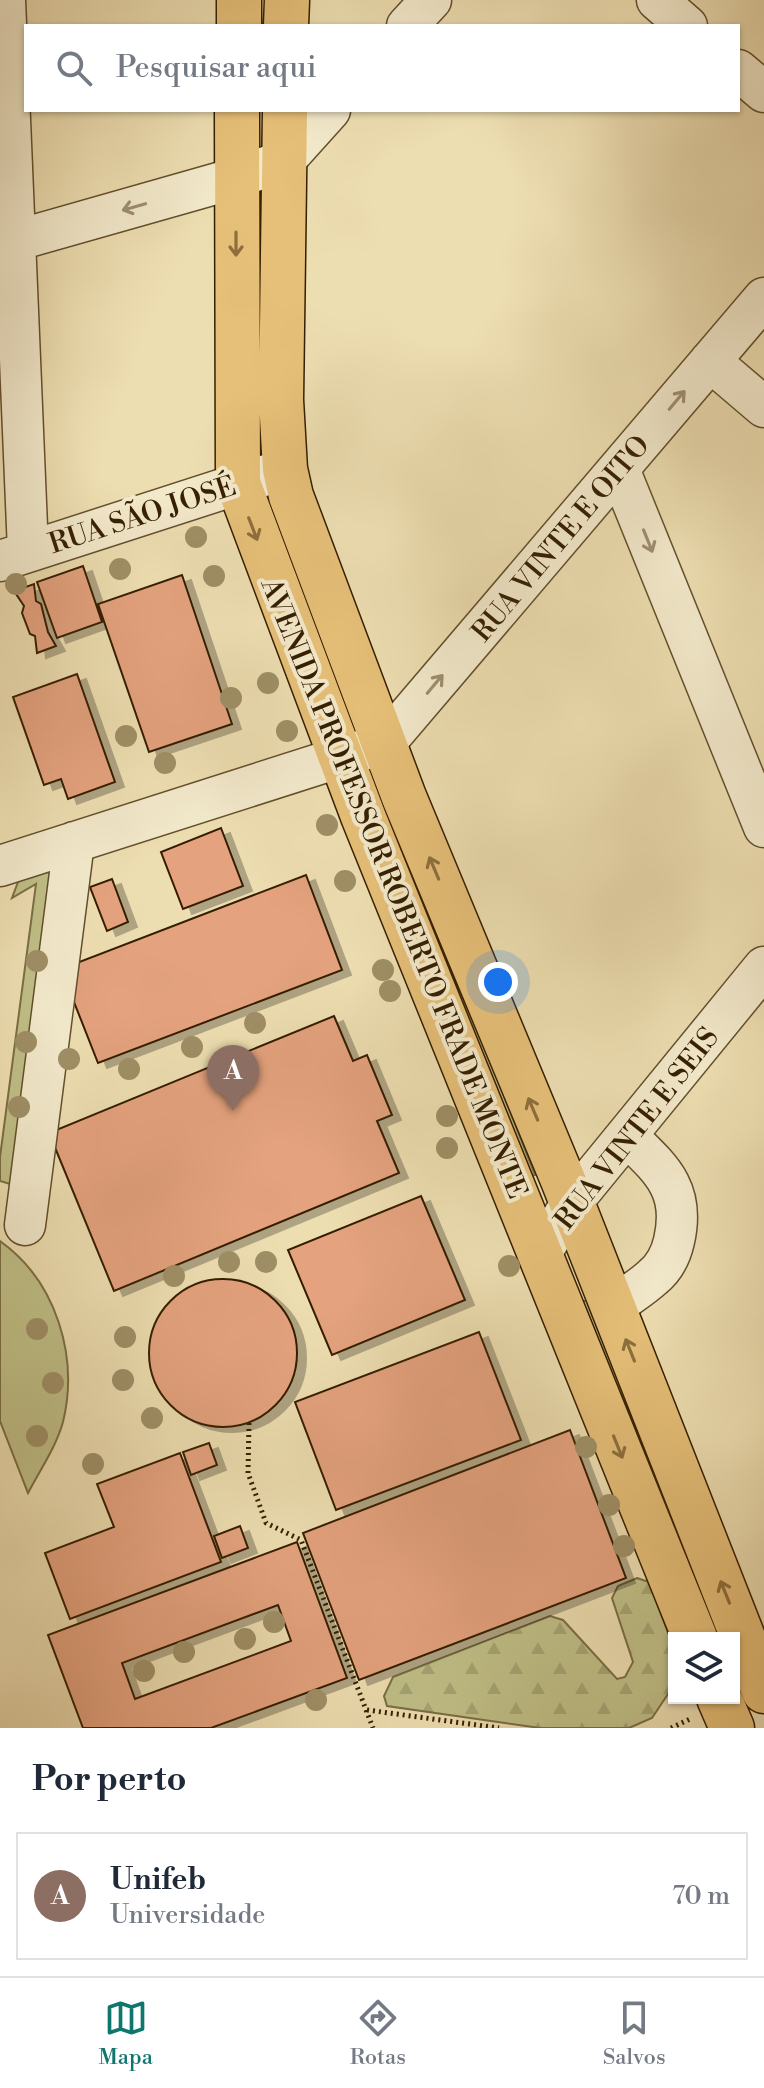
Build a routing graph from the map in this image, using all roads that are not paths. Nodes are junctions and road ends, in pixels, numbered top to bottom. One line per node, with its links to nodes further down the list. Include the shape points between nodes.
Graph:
1 (5, 0): 17 (street)
2 (239, 0): 6 (main road)
3 (287, 0): 7 (main road)
4 (431, 0): 8 (street)
5 (657, 0): 9 (street)
6 (239, 24)
7 (286, 24)
8 (409, 24)
9 (685, 24)
10 (740, 72): 11 (street)
11 (764, 92)
12 (237, 112): 16 (main road, AVENIDA PROFESSOR ROBERTO FRADE MONTE)
13 (285, 112): 15 (main road, AVENIDA PROFESSOR ROBERTO FRADE MONTE)
14 (328, 112): 15 (street)
15 (285, 160): 16 (street); 21 (main road, AVENIDA PROFESSOR ROBERTO FRADE MONTE)
16 (236, 178): 17 (street, one-way to 17); 23 (main road, AVENIDA PROFESSOR ROBERTO FRADE MONTE, one-way to 23)
17 (8, 242): 24 (street)
18 (764, 298): 19 (street, RUA VINTE E OITO)
19 (710, 361): 20 (street); 22 (street, RUA VINTE E OITO, one-way to 19)
20 (764, 407)
21 (285, 469): 23 (street, RUA SÃO JOSÉ); 25 (main road, AVENIDA PROFESSOR ROBERTO FRADE MONTE)
22 (619, 469): 25 (street, RUA VINTE E OITO, one-way to 22); 27 (street, one-way to 27)
23 (238, 483): 24 (street, RUA SÃO JOSÉ); 26 (main road, AVENIDA PROFESSOR ROBERTO FRADE MONTE, one-way to 26)
24 (14, 556)
25 (385, 743): 26 (street); 32 (main road, AVENIDA PROFESSOR ROBERTO FRADE MONTE, one-way to 25)
26 (341, 758): 28 (street); 34 (main road, AVENIDA PROFESSOR ROBERTO FRADE MONTE)
27 (764, 827)
28 (74, 842): 29 (street); 33 (street)
29 (0, 866)
30 (764, 967): 31 (street, RUA VINTE E SEIS)
31 (627, 1136): 32 (street, RUA VINTE E SEIS); 35 (street, via 668,1180 678,1216 664,1265)
32 (572, 1202): 34 (street, RUA VINTE E SEIS); 35 (main road, AVENIDA PROFESSOR ROBERTO FRADE MONTE)
33 (25, 1225)
34 (541, 1253): 36 (main road, AVENIDA PROFESSOR ROBERTO FRADE MONTE, one-way to 36)
35 (613, 1307): 37 (main road, AVENIDA PROFESSOR ROBERTO FRADE MONTE, one-way to 35)
36 (693, 1632)
37 (761, 1674)
38 (722, 1704): 39 (main road)
39 (732, 1728)

